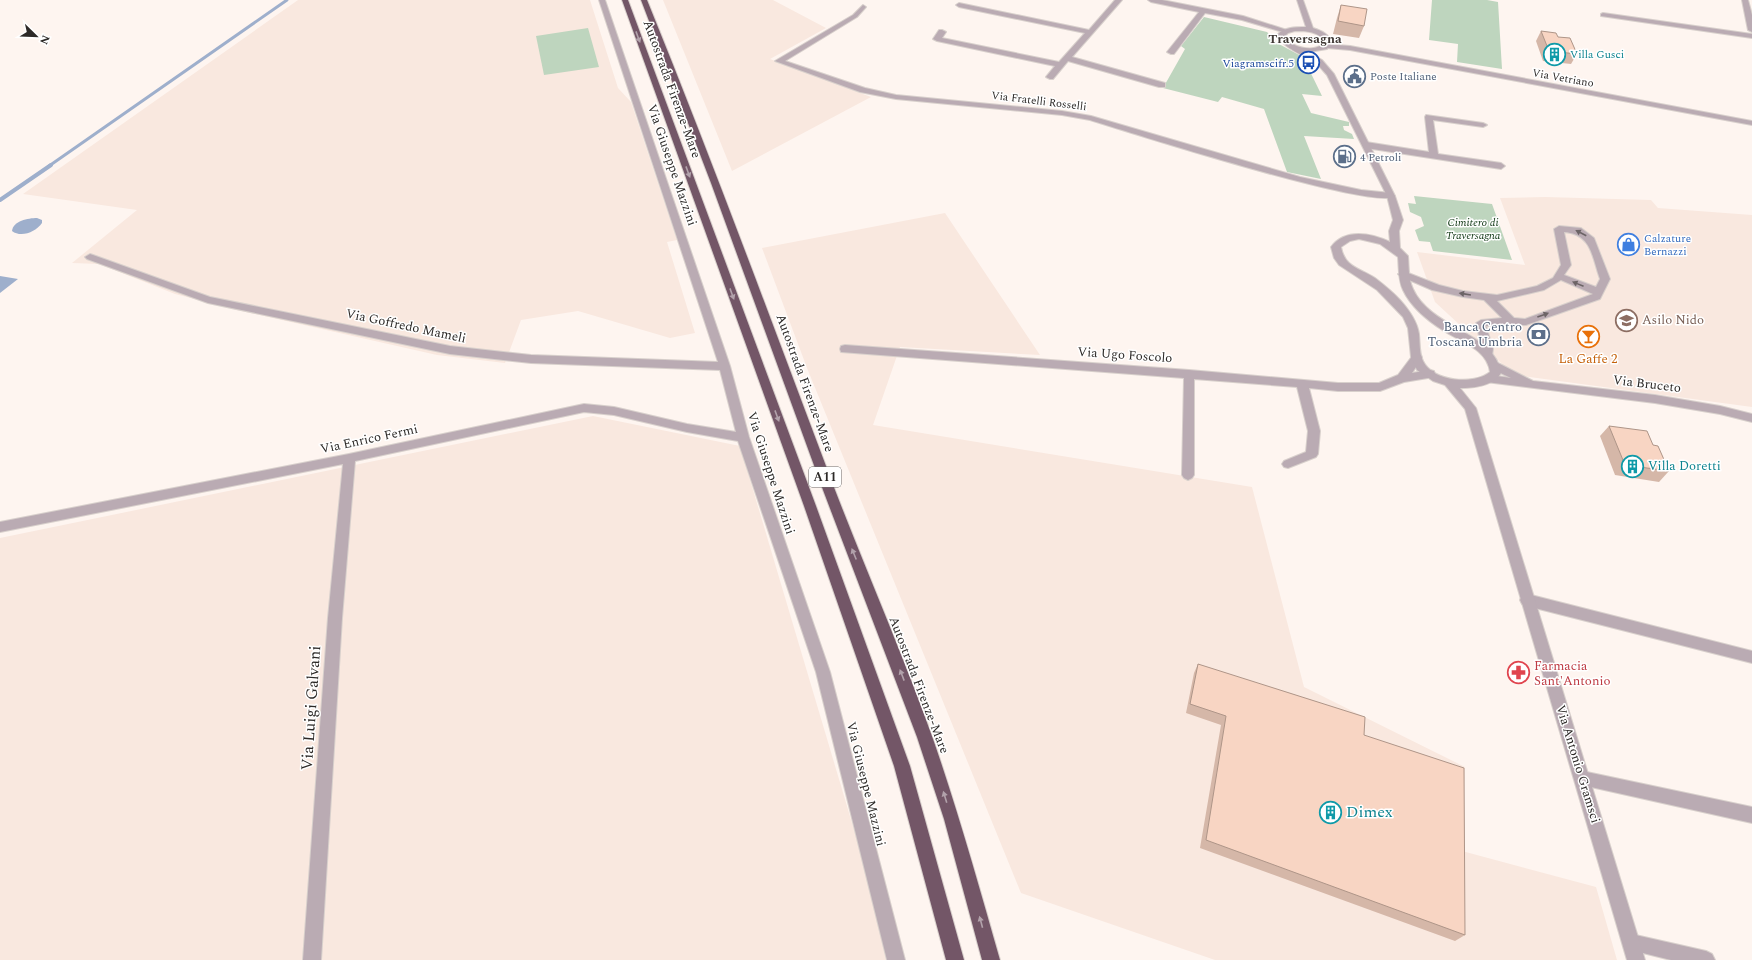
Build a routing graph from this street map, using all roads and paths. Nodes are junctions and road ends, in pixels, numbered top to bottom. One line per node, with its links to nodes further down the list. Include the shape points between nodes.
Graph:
1 (602, 0): 48 (street, Via Giuseppe Mazzini)
2 (625, 0): 72 (highway, Autostrada Firenze-Mare / A11, one-way to 72, via 902,766)
3 (644, 0): 73 (highway, Autostrada Firenze-Mare / A11, one-way to 3, via 932,759 685,102)
4 (1119, 0): 18 (street)
5 (1151, 0): 10 (street)
6 (1300, 0): 13 (street)
7 (1745, 0): 12 (street)
8 (959, 5): 18 (street)
9 (863, 7): 35 (street, Via Fratelli Rosselli, via 855,16 779,61 864,90 896,97 1091,118 1298,179 1361,193)
10 (1204, 10): 19 (street, via 1243,18); 24 (street)
11 (1603, 15): 20 (street)
12 (1750, 16): 16 (street)
13 (1306, 21): 14 (street); 15 (street)
14 (1295, 29): 15 (street); 19 (street)
15 (1310, 30): 21 (street, via 1322,34)
16 (1752, 30)
17 (942, 32): 27 (street, via 937,39)
18 (1090, 32): 25 (street)
19 (1283, 33): 22 (street, via 1283,41)
20 (1752, 36)
21 (1327, 43): 23 (street); 30 (street, Via Vetriano)
22 (1299, 48): 23 (street); 26 (street)
23 (1312, 50): 26 (street)
24 (1171, 52)
25 (1066, 58): 27 (street); 29 (street)
26 (1319, 62): 32 (street, via 1330,74)
27 (1060, 65): 28 (street)
28 (1050, 77)
29 (1162, 85)
30 (1752, 123)
31 (1483, 125): 33 (street, via 1429,116)
32 (1366, 145): 33 (street); 35 (street)
33 (1434, 156): 34 (street)
34 (1501, 166)
35 (1391, 196): 36 (street, via 1398,220)
36 (1394, 231): 37 (street); 38 (street)
37 (1372, 238): 38 (street); 47 (street, via 1347,238 1336,247 1338,258 1350,269 1386,291 1405,312 1414,332)
38 (1394, 248): 40 (street, via 1403,256)
39 (90, 257): 48 (street, Via Goffredo Mameli, via 208,300 450,350 531,359)
40 (1403, 274): 43 (street, one-way to 40, via 1436,288); 46 (street, via 1410,294 1422,309)
41 (1559, 276): 42 (street, one-way to 41); 42 (street, one-way to 41, via 1605,279 1591,240 1578,230 1559,229 1566,265); 43 (street, via 1540,288 1497,298)
42 (1598, 292): 44 (street, one-way to 42, via 1526,322 1596,297)
43 (1487, 297): 44 (street)
44 (1511, 321): 46 (street, via 1481,323)
45 (845, 349): 50 (street, Via Ugo Foscolo)
46 (1488, 353): 49 (street)
47 (1417, 358): 51 (street); 52 (street)
48 (725, 366): 60 (street, Via Giuseppe Mazzini)
49 (1496, 366): 53 (street, via 1496,373); 57 (street, Via Bruceto)
50 (1189, 374): 55 (street, Via Ugo Foscolo); 63 (street)
51 (1430, 374): 52 (street, Via Ugo Foscolo); 54 (street)
52 (1402, 378): 55 (street, Via Ugo Foscolo, via 1380,387)
53 (1490, 379): 56 (street); 57 (street, Via Bruceto)
54 (1448, 381): 56 (street, via 1464,385); 58 (street, Via Antonio Gramsci)
55 (1302, 384): 62 (street, via 1314,431 1312,454)
56 (1474, 384): 58 (street, Via Antonio Gramsci)
57 (1536, 386): 59 (street, Via Bruceto, via 1666,400)
58 (1470, 408): 65 (street, Via Antonio Gramsci)
59 (1752, 418)
60 (743, 437): 61 (street, Via Enrico Fermi, via 687,428 614,411 584,408); 71 (street, Via Giuseppe Mazzini, via 823,672)
61 (349, 458): 64 (street, Via Enrico Fermi); 70 (street, Via Luigi Galvani, via 335,618)
62 (1288, 464)
63 (1188, 475)
64 (0, 527)
65 (1527, 600): 66 (street); 67 (street, Via Antonio Gramsci)
66 (1752, 657)
67 (1582, 778): 68 (street); 69 (street, Via Antonio Gramsci)
68 (1752, 815)
69 (1631, 942): 74 (street, Via Antonio Gramsci); 75 (street)
70 (312, 960)
71 (896, 960)
72 (955, 960)
73 (991, 960)
74 (1636, 960)
75 (1706, 960)

